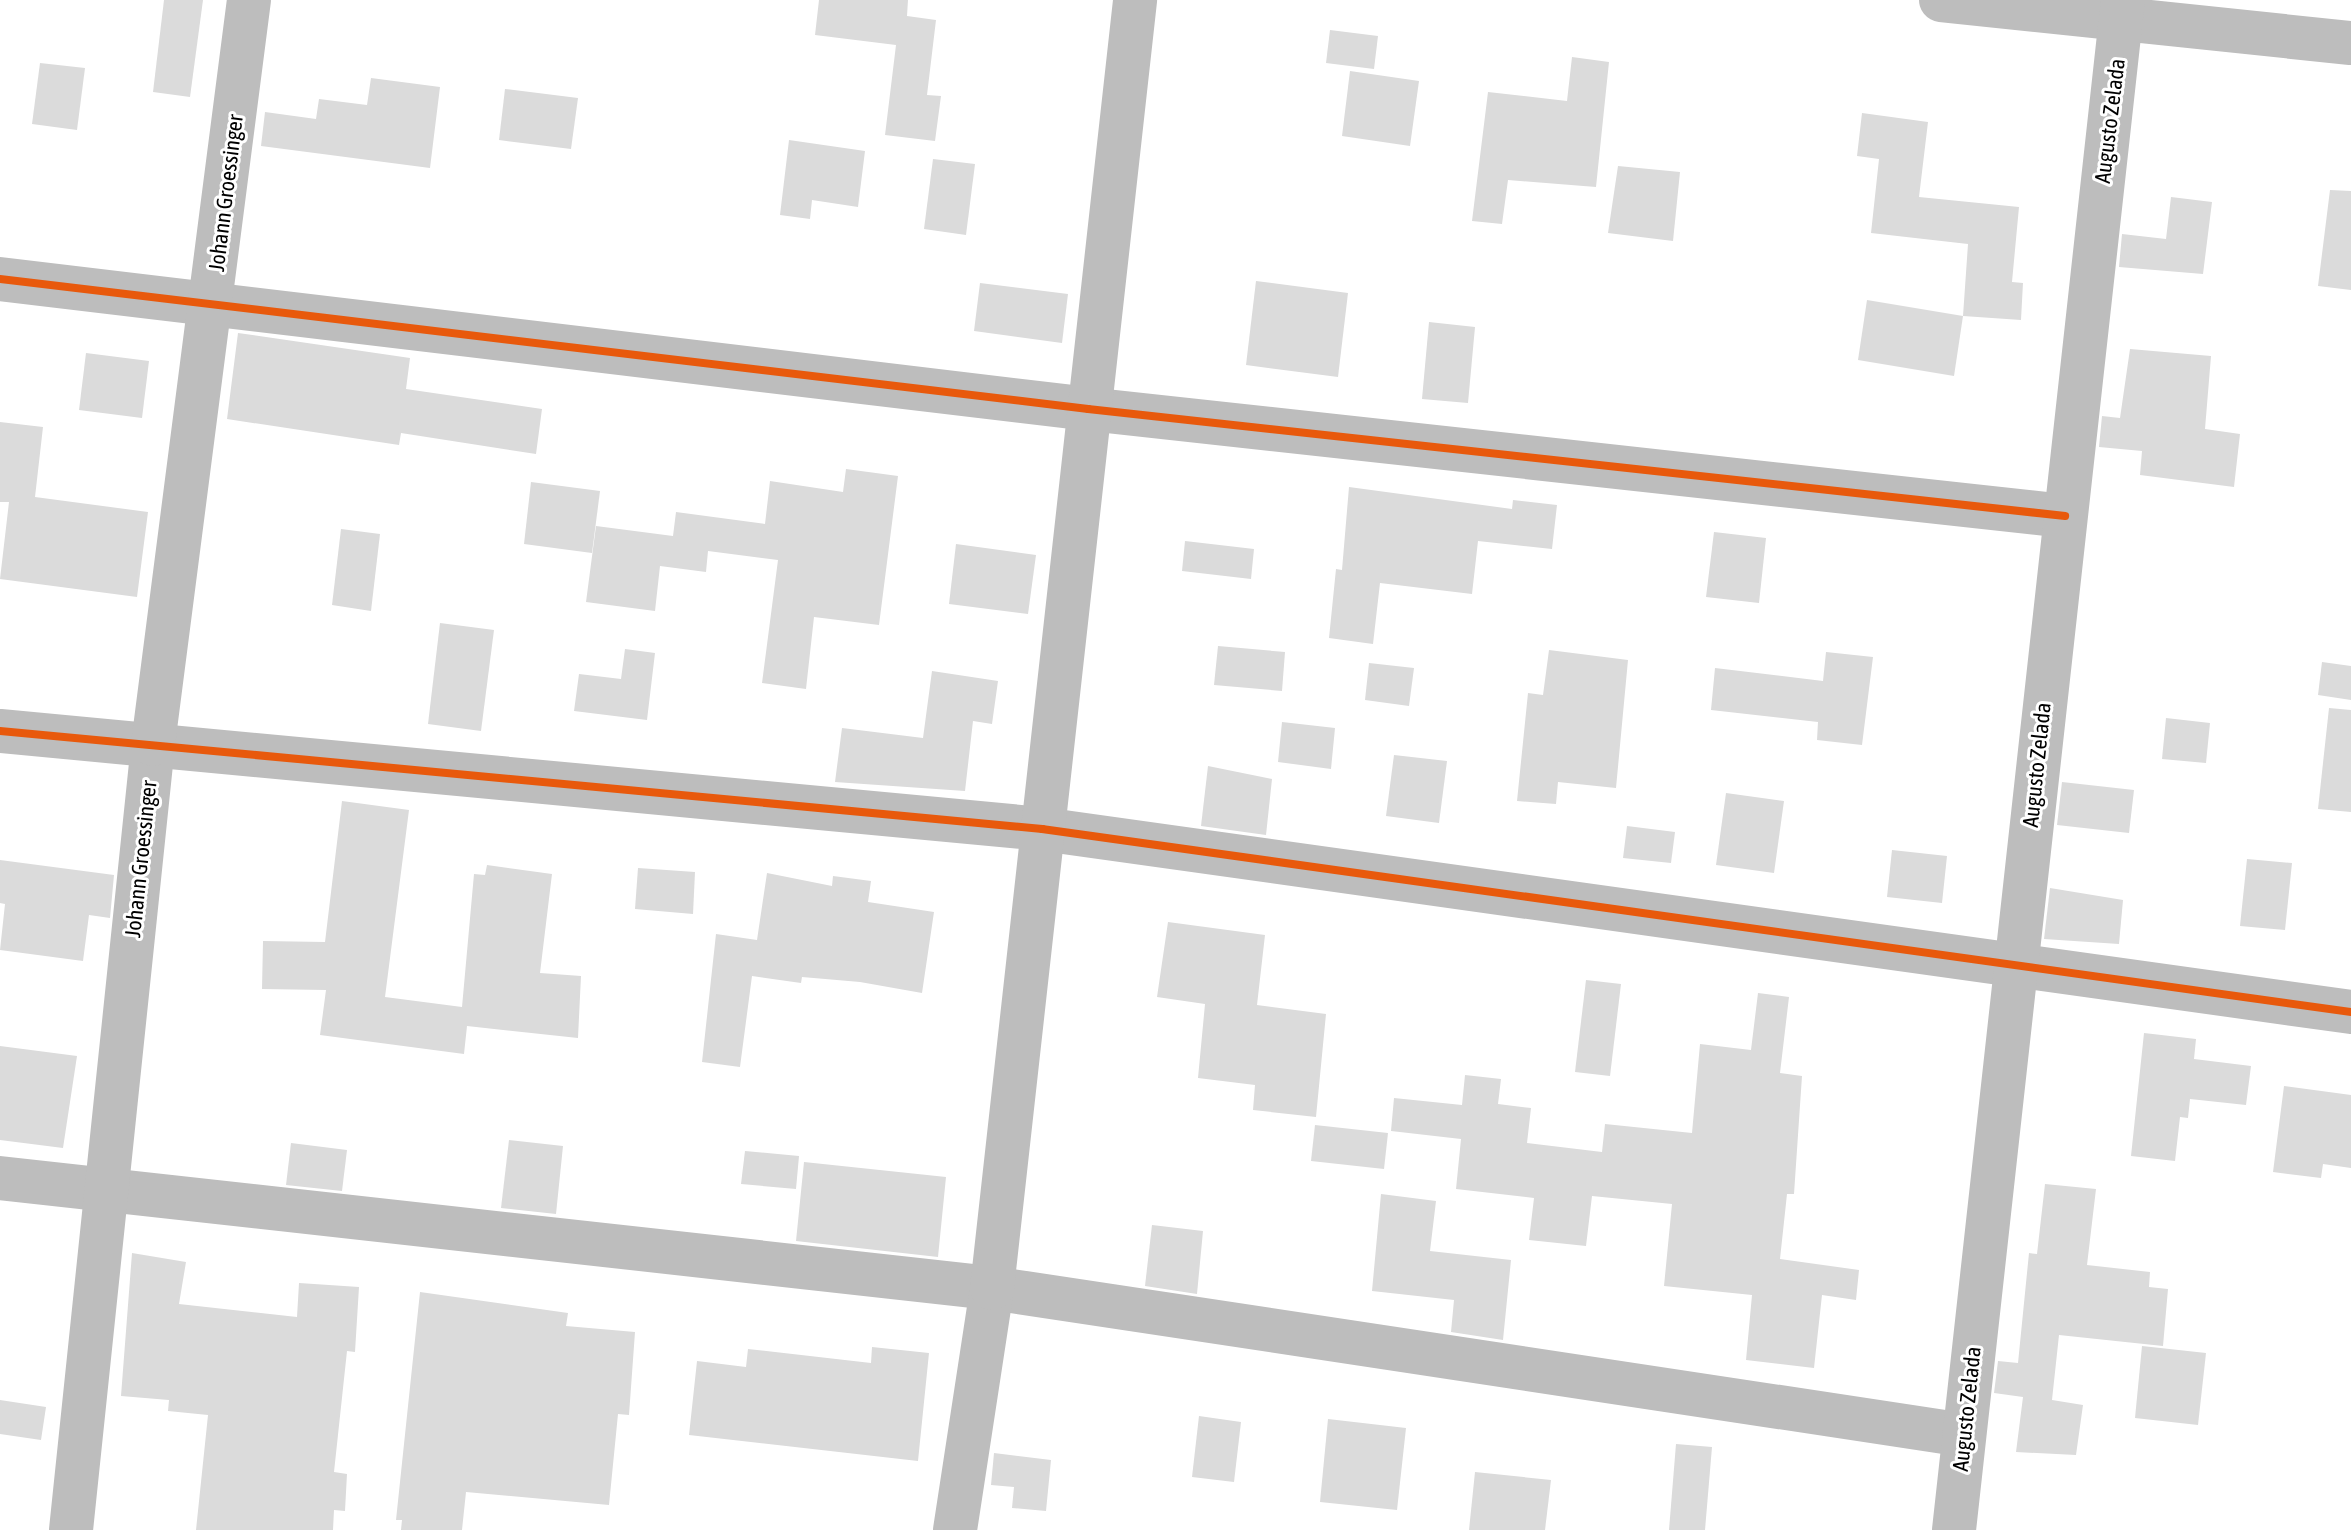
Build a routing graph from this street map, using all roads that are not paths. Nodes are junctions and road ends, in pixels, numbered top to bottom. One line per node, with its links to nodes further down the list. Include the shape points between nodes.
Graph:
1 (249, 0): 7 (street, Johann Groessinger)
2 (1135, 0): 8 (street)
3 (1941, 0): 4 (street)
4 (2123, 8): 5 (street); 9 (street, Augusto Zelada)
5 (2351, 43)
6 (0, 279): 7 (street)
7 (213, 304): 8 (street); 11 (street, Johann Groessinger)
8 (1088, 409): 9 (street); 12 (street)
9 (2065, 516): 13 (street, Augusto Zelada)
10 (0, 731): 11 (street)
11 (153, 744): 12 (street); 16 (street, Johann Groessinger)
12 (1042, 829): 13 (street); 17 (street)
13 (2015, 965): 14 (street); 18 (street, Augusto Zelada)
14 (2351, 1012)
15 (0, 1178): 16 (street)
16 (107, 1188): 17 (street); 19 (street, Johann Groessinger)
17 (992, 1288): 18 (street); 20 (street)
18 (1964, 1435): 21 (street, Augusto Zelada)
19 (71, 1530)
20 (955, 1530)
21 (1954, 1530)

